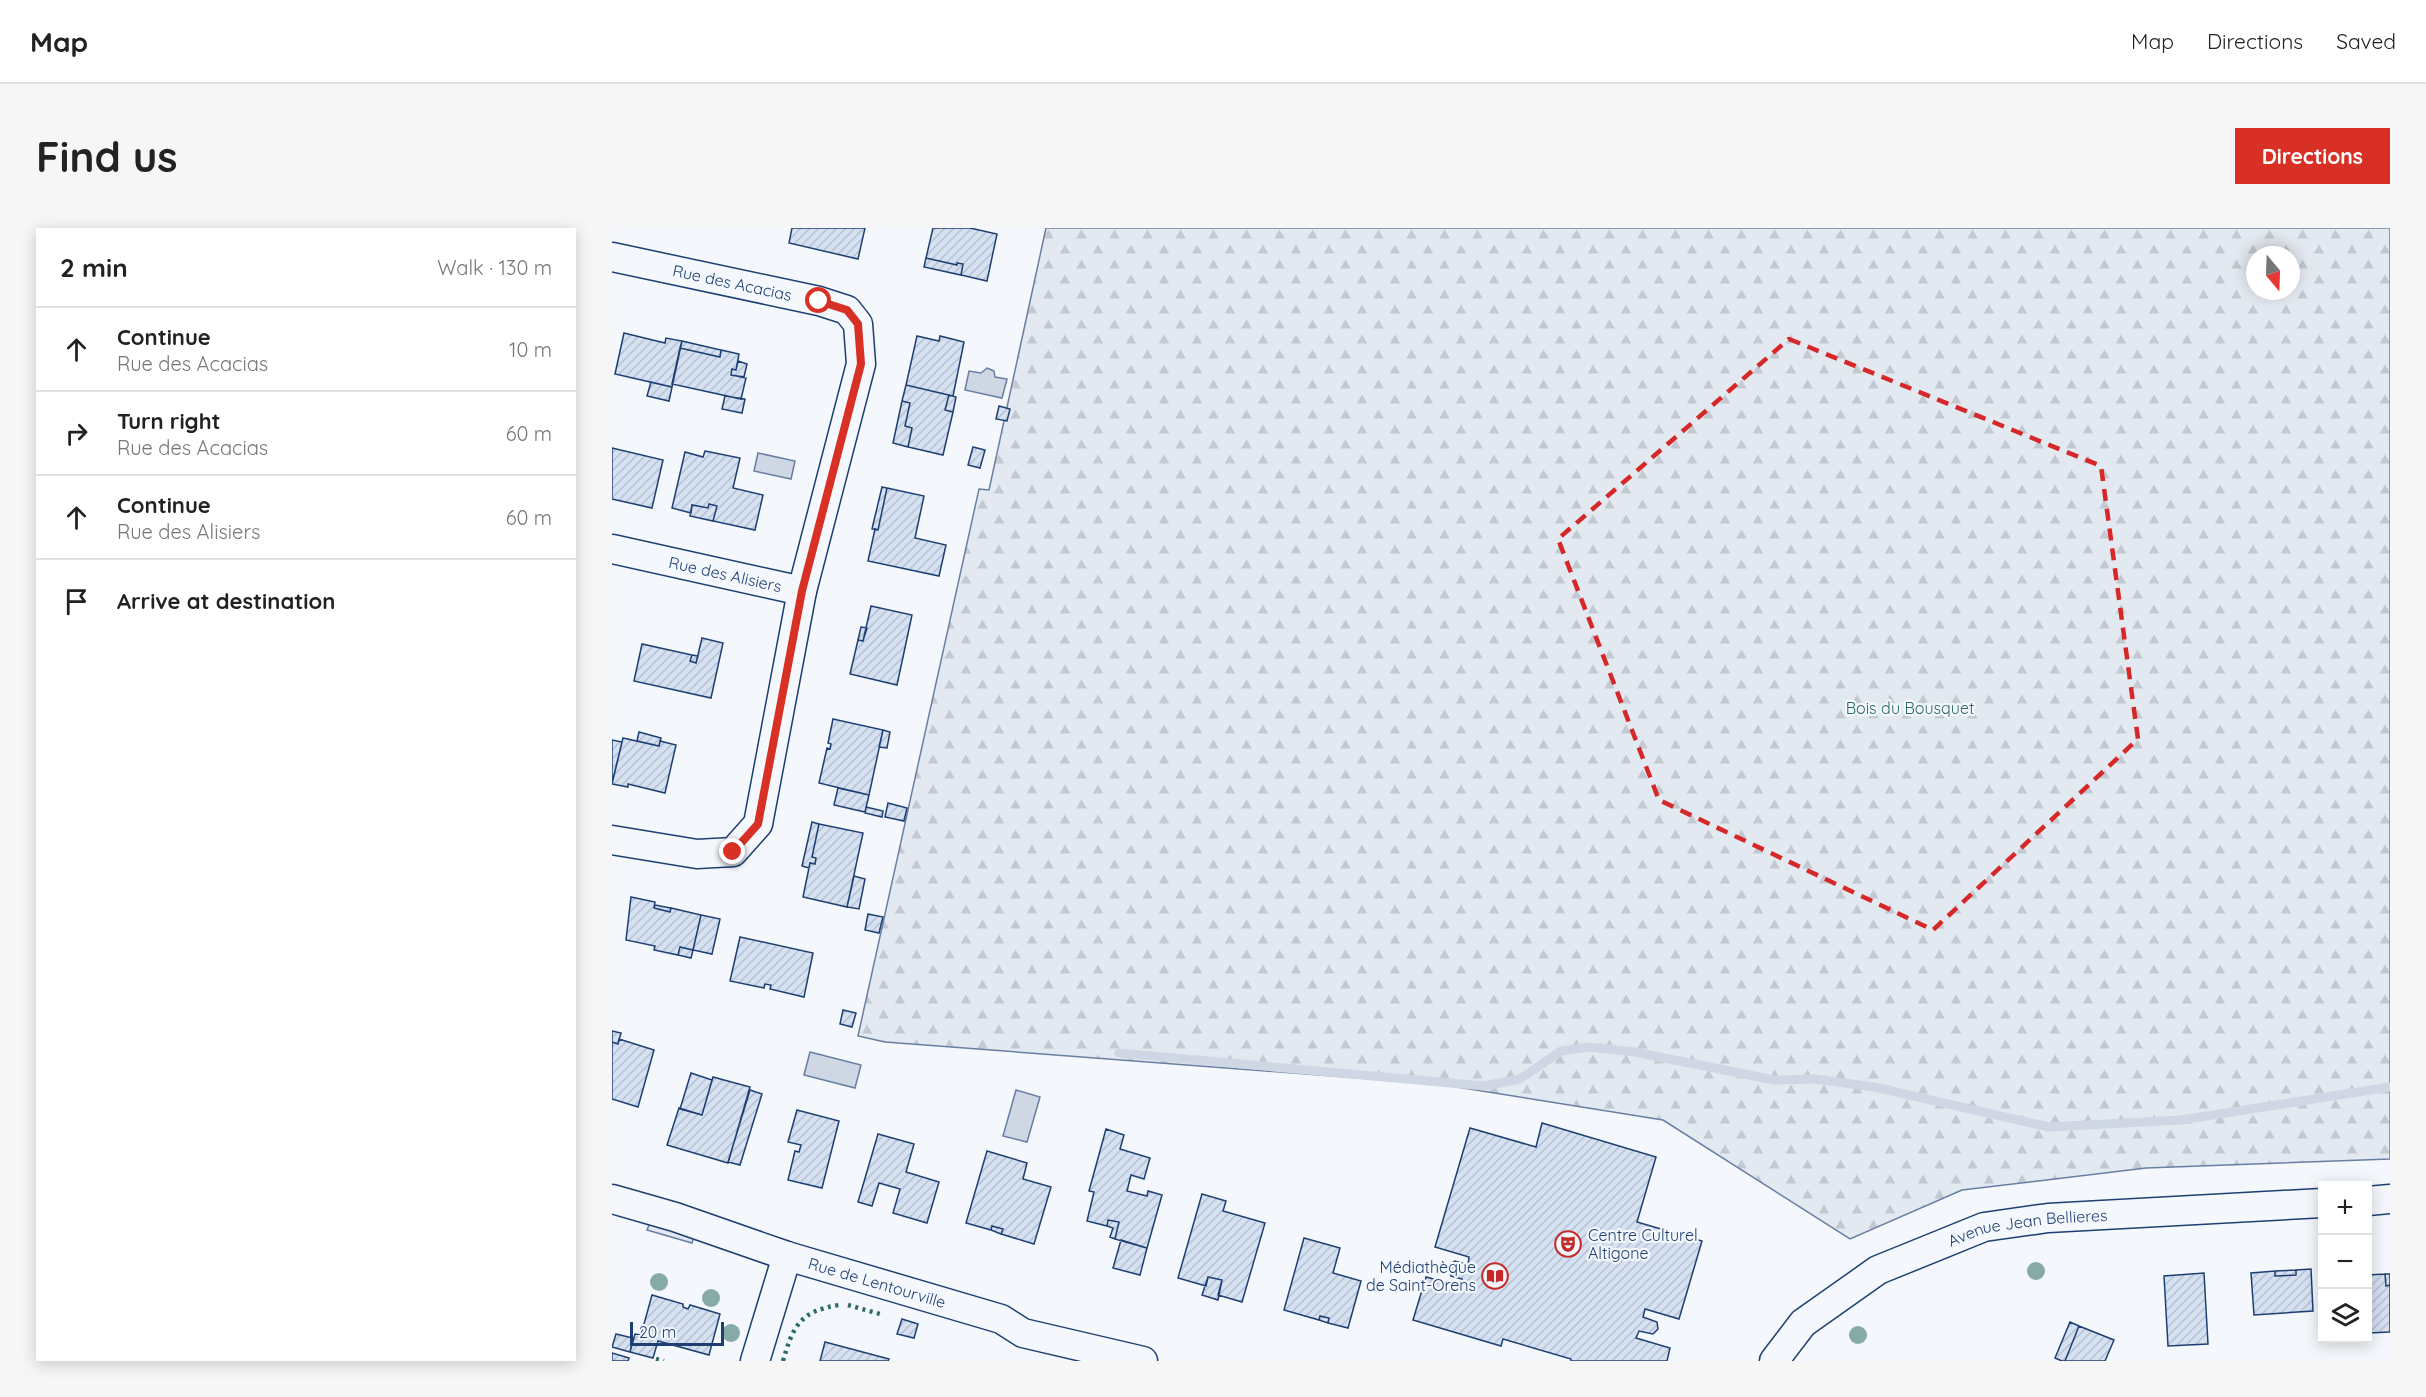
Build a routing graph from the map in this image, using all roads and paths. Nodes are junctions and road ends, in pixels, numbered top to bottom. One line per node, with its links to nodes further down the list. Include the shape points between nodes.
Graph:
1 (612, 257): 3 (street, Rue des Acacias, via 819,301 847,310 858,324 861,364)
2 (612, 549): 3 (street, Rue des Alisiers)
3 (802, 591): 4 (street, Rue des Alisiers, via 758,824 733,852 698,854)
4 (612, 840)
5 (612, 1199): 9 (street, Rue de Lentourville)
6 (2390, 1199): 7 (street)
7 (2372, 1201)
8 (2318, 1203): 14 (street, Avenue Jean Bellieres, via 2048,1218 1984,1227 1878,1270 1803,1323)
9 (787, 1256): 10 (street, Rue de Lentourville, via 1001,1318); 11 (street)
10 (1023, 1333): 12 (street); 13 (street, Rue de Lentourville)
11 (755, 1361)
12 (1031, 1361)
13 (1143, 1361)
14 (1774, 1361)

